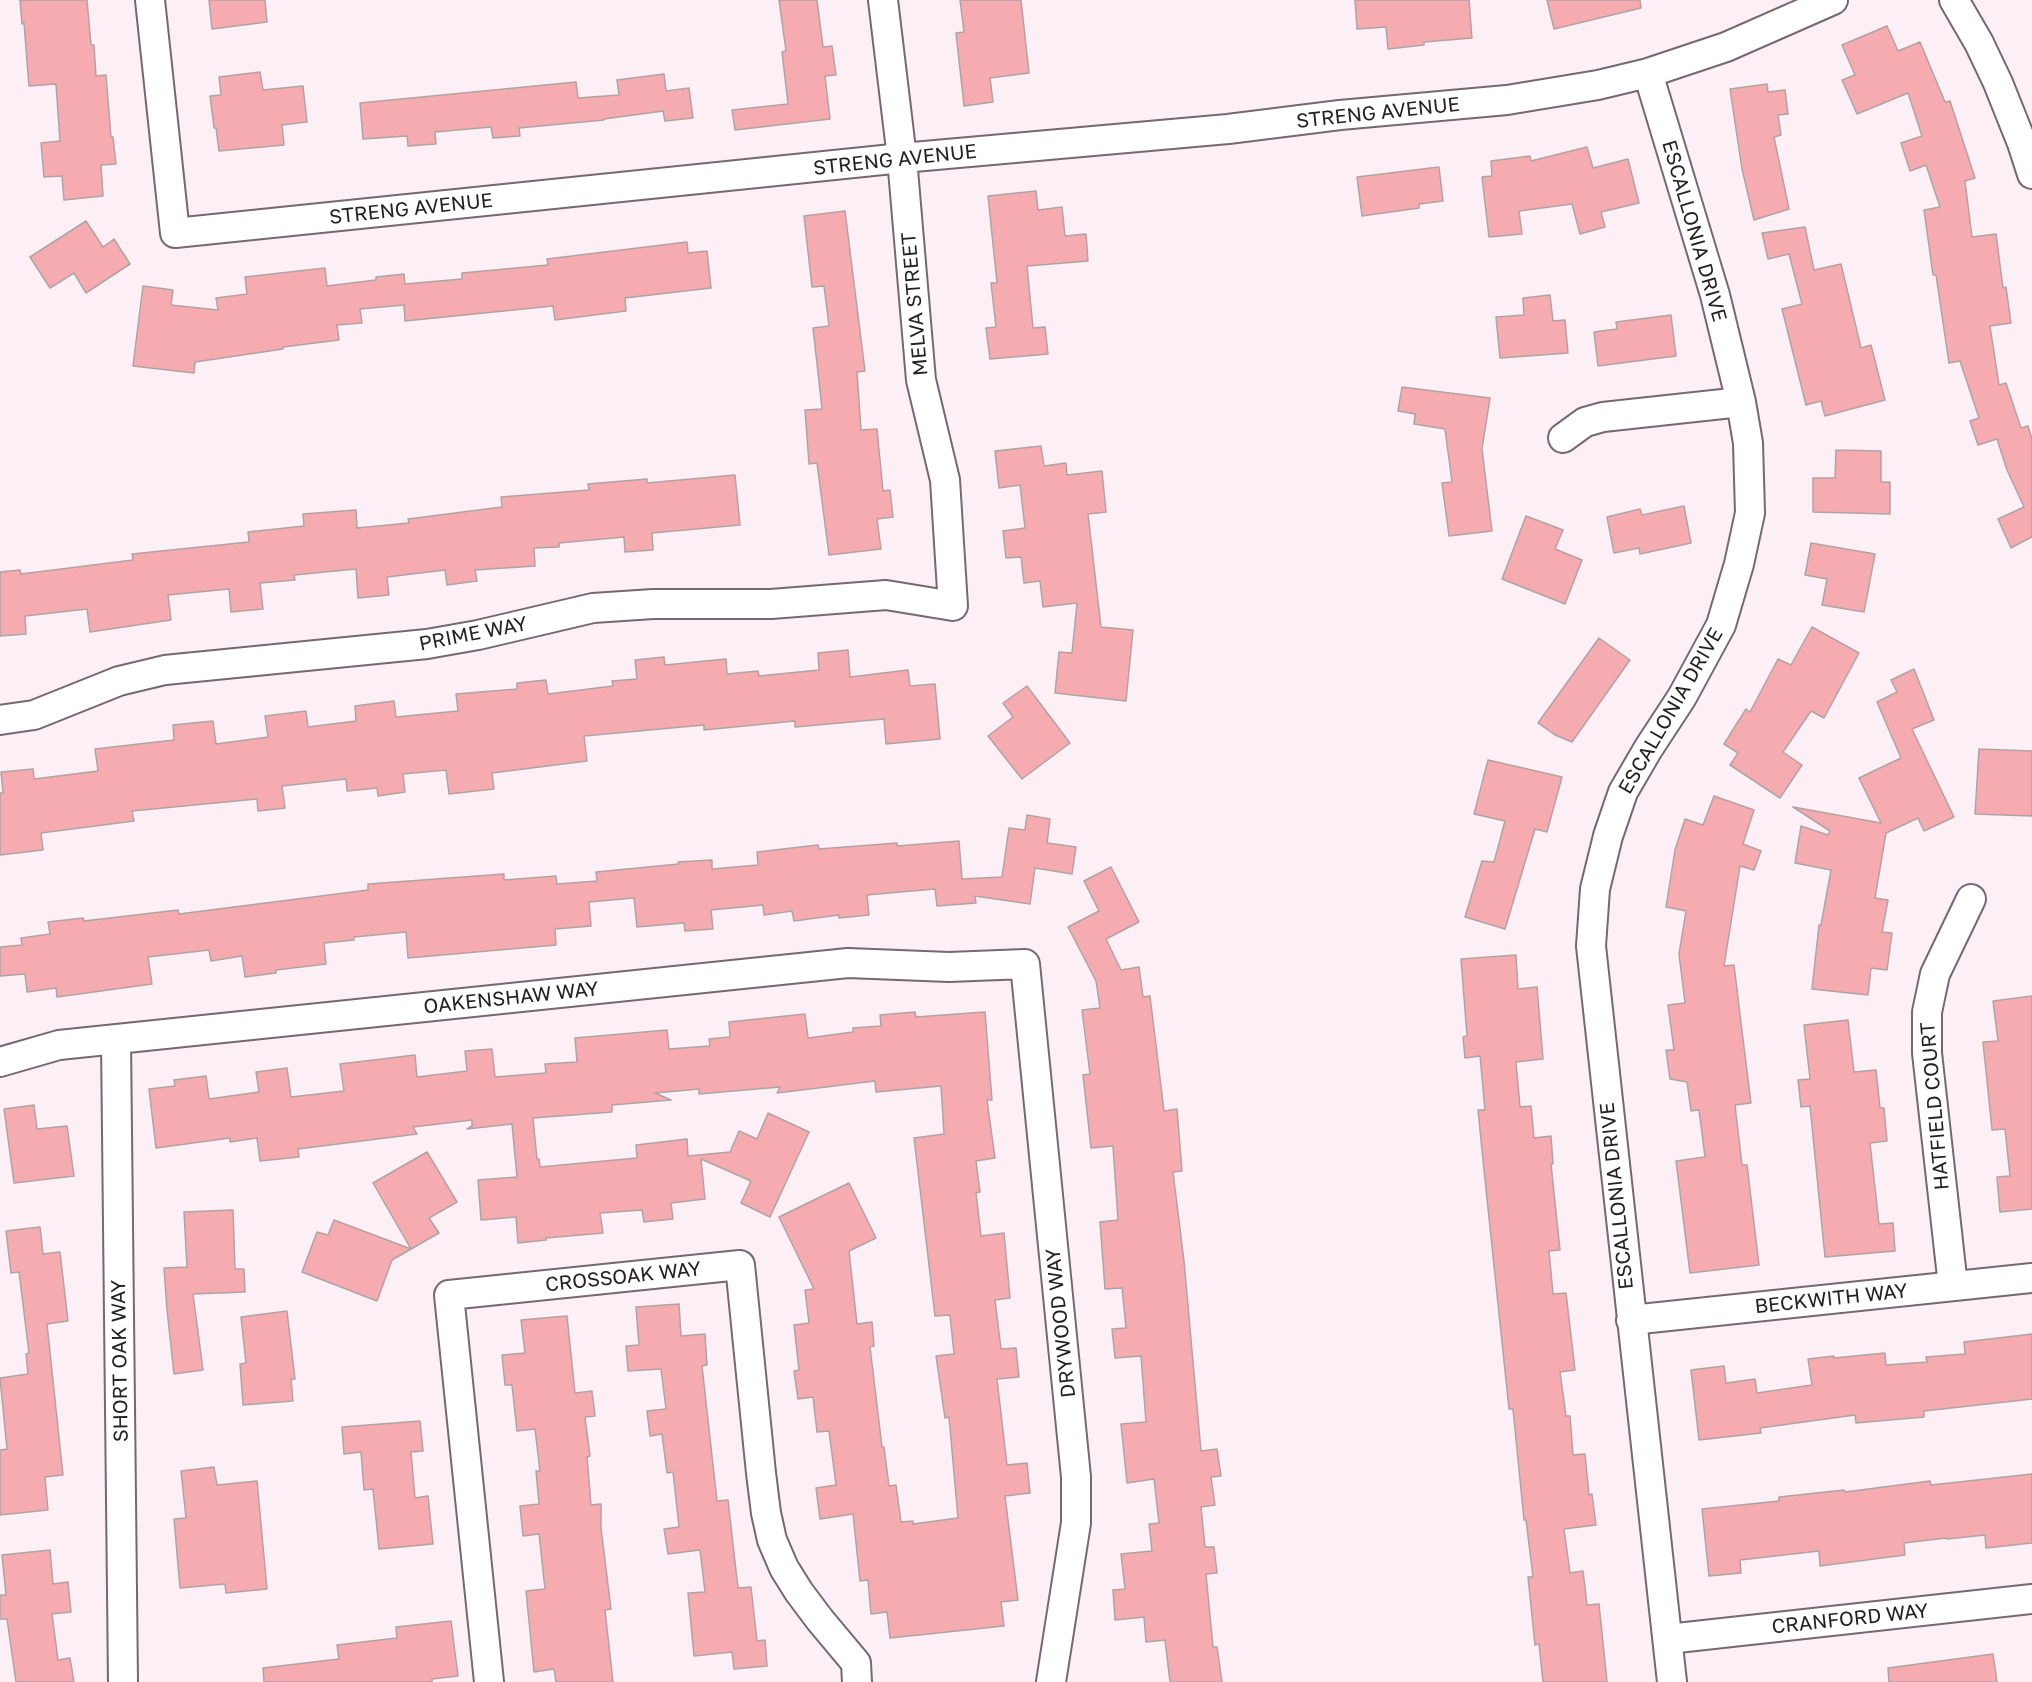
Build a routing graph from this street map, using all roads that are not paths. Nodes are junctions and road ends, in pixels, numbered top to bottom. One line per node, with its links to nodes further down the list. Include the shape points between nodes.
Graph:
1 (150, 0): 6 (street, STRENG AVENUE, via 175,234)
2 (884, 0): 6 (street, MELVA STREET)
3 (1833, 0): 5 (street, STRENG AVENUE, via 1726,47)
4 (1954, 0): 7 (street, via 1998,83)
5 (1648, 73): 6 (street, STRENG AVENUE, via 1507,100); 8 (street, ESCALLONIA DRIVE, via 1715,295)
6 (902, 158): 10 (street, MELVA STREET, via 921,380 945,480)
7 (2032, 174)
8 (1741, 402): 9 (street, via 1603,417 1585,422); 18 (street, ESCALLONIA DRIVE, via 1748,443 1750,513 1721,625 1623,792 1595,889 1591,946)
9 (1563, 438)
10 (953, 606): 11 (street, PRIME WAY, via 886,595 771,604 593,608 427,644 165,670 120,681 34,715)
11 (0, 720)
12 (1971, 899): 17 (street, HATFIELD COURT, via 1935,974 1926,1012 1927,1053)
13 (1025, 964): 14 (street, OAKENSHAW WAY, via 949,967 848,963); 24 (street, DRYWOOD WAY, via 1076,1477 1076,1523)
14 (116, 1040): 15 (street, OAKENSHAW WAY, via 59,1046); 21 (street, SHORT OAK WAY)
15 (0, 1062)
16 (2032, 1278): 17 (street, BECKWITH WAY)
17 (1953, 1286): 18 (street, BECKWITH WAY)
18 (1631, 1320): 20 (street, ESCALLONIA DRIVE)
19 (2032, 1599): 20 (street, CRANFORD WAY)
20 (1668, 1639): 25 (street, ESCALLONIA DRIVE)
21 (123, 1682)
22 (489, 1682): 23 (street, CROSSOAK WAY, via 449,1295 740,1265 761,1473 772,1540 800,1592 856,1663)
23 (857, 1682)
24 (1051, 1682)
25 (1672, 1682)

